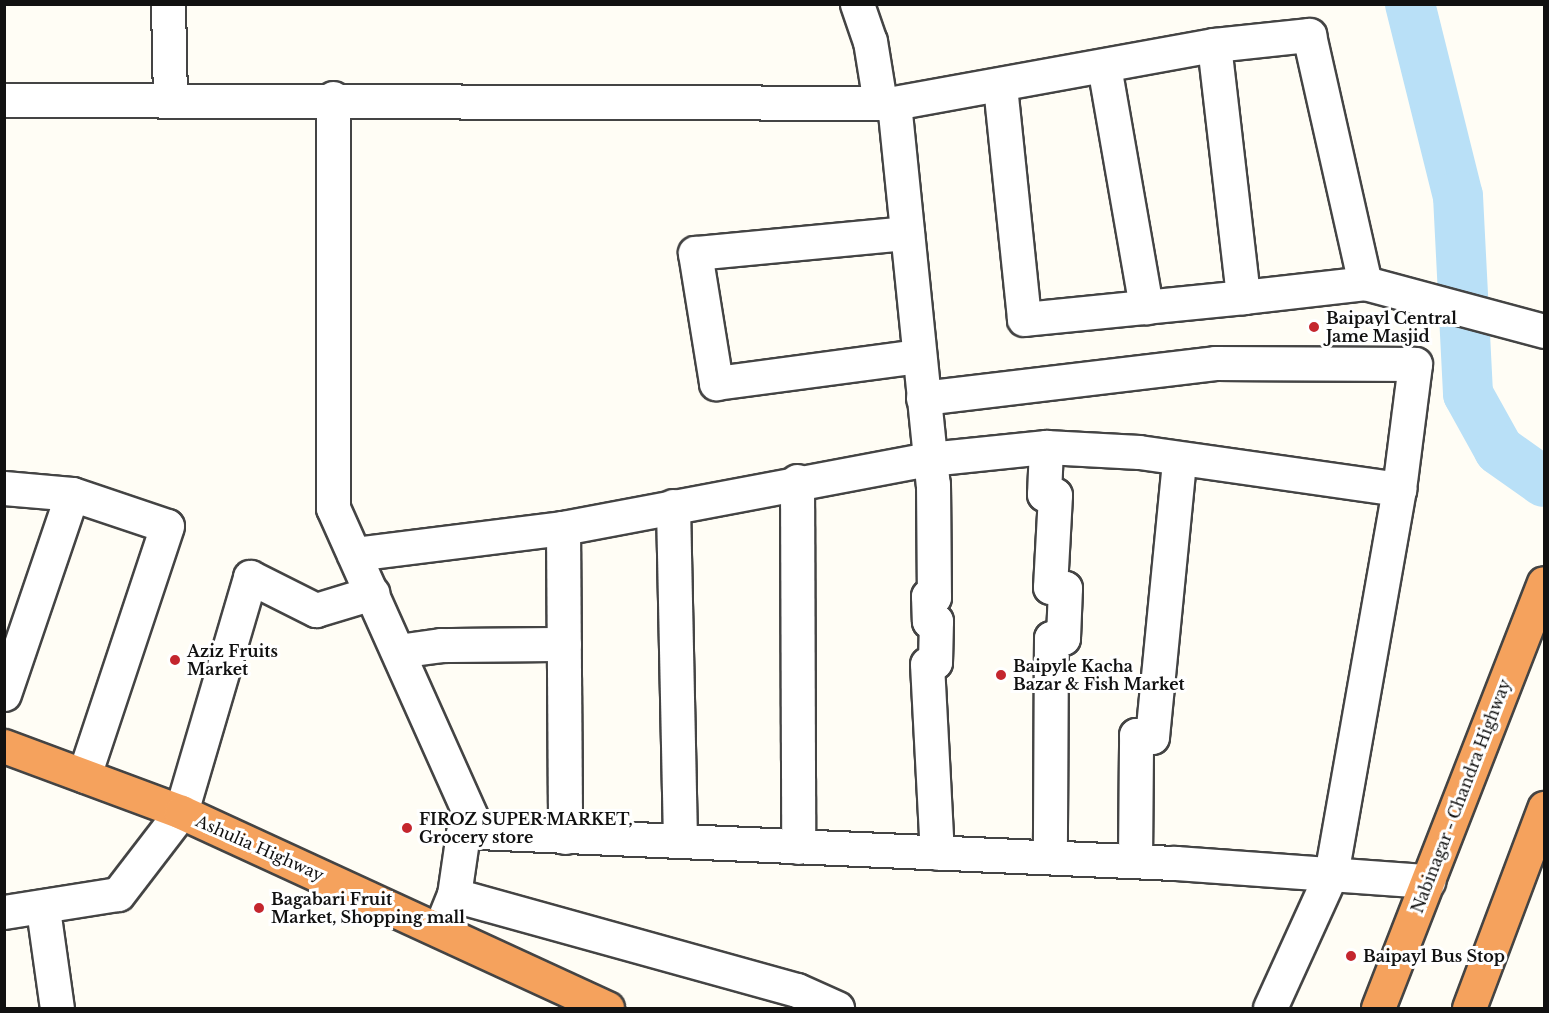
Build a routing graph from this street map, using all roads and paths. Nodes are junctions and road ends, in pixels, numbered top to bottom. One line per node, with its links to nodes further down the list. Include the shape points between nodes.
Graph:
1 (168, 4): 7 (street)
2 (857, 4): 9 (street)
3 (1214, 45): 4 (street); 11 (street, via 1309,35); 12 (street)
4 (1104, 66): 5 (street); 13 (street)
5 (1000, 86): 9 (street); 13 (street, via 1024,319)
6 (333, 98): 7 (street); 9 (street); 26 (street, via 333,508)
7 (170, 99): 8 (street)
8 (4, 100)
9 (887, 103): 10 (street)
10 (907, 233): 15 (street); 15 (street, via 695,253 716,384)
11 (1365, 283): 12 (street); 14 (street)
12 (1243, 297): 13 (street)
13 (1146, 307)
14 (1545, 331)
15 (919, 356): 16 (street)
16 (923, 398): 18 (street); 22 (street, via 1215,363 1415,364)
17 (1046, 447): 18 (street); 19 (street); 41 (street, via 1044,494 1055,495 1050,587 1065,588 1063,638 1051,638)
18 (929, 459): 20 (street); 40 (street, via 934,597 928,596 929,621 936,621 935,662 927,664)
19 (1179, 460): 22 (street); 42 (street, via 1152,737 1136,735)
20 (797, 481): 24 (street); 39 (street)
21 (4, 488): 23 (street)
22 (1399, 489): 43 (street)
23 (72, 494): 31 (street); 33 (street, via 167,526)
24 (673, 506): 25 (street); 38 (street)
25 (563, 528): 26 (street); 29 (street)
26 (354, 554): 28 (street)
27 (1545, 583): 44 (highway, Nabinagar - Chandra Highway)
28 (372, 594): 30 (street); 35 (street, via 316,610 250,578)
29 (564, 644): 30 (street, via 441,645); 37 (street)
30 (398, 651): 36 (street)
31 (4, 694)
32 (4, 746): 33 (highway, Ashulia Highway)
33 (84, 776): 35 (highway, Ashulia Highway)
34 (1545, 808): 54 (highway)
35 (181, 812): 46 (street, via 118,894); 48 (highway, Ashulia Highway)
36 (478, 832): 37 (street); 45 (street, via 463,833)
37 (565, 837): 38 (street)
38 (680, 841): 39 (street)
39 (798, 847): 40 (street)
40 (937, 853): 41 (street)
41 (1050, 857): 42 (street)
42 (1135, 861): 43 (street)
43 (1331, 874): 44 (street); 52 (street)
44 (1428, 881): 53 (highway, Nabinagar - Chandra Highway)
45 (453, 895): 48 (street); 51 (street, via 797,990)
46 (43, 909): 47 (street); 49 (street)
47 (4, 912)
48 (440, 929): 50 (highway, Ashulia Highway)
49 (57, 1008)
50 (608, 1008)
51 (837, 1008)
52 (1270, 1008)
53 (1378, 1008)
54 (1470, 1008)

